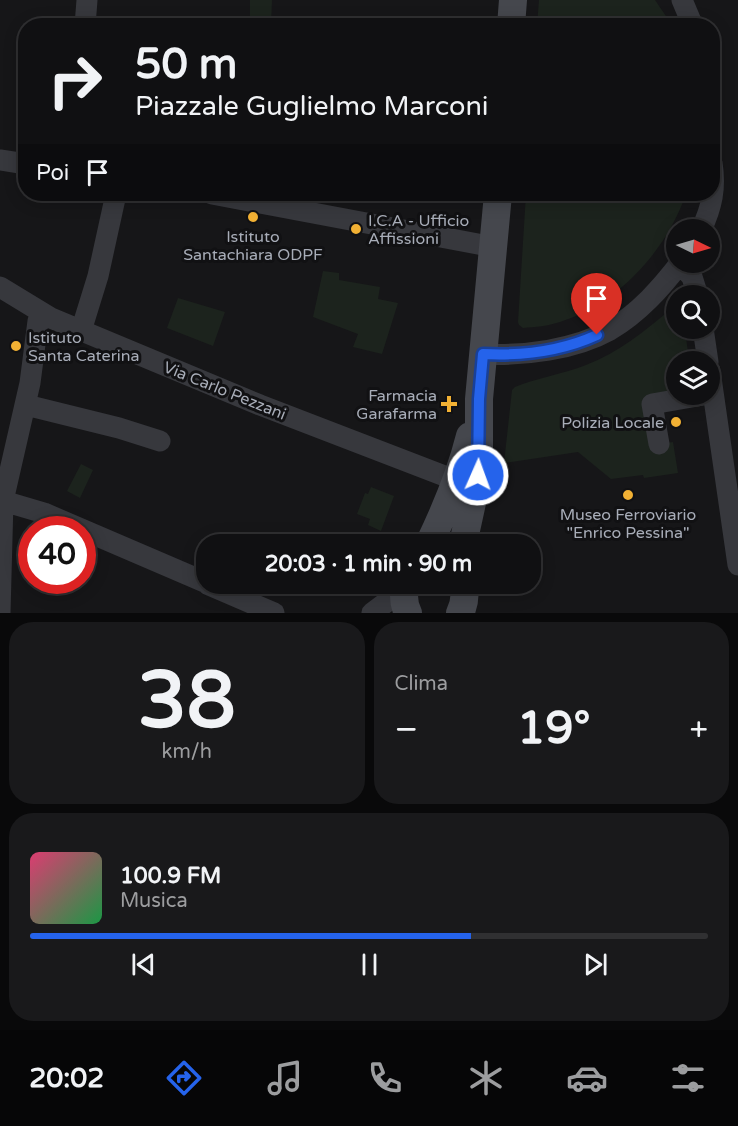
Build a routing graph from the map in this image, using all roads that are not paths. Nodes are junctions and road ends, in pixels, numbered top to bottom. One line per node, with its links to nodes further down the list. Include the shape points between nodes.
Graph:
1 (87, 0): 4 (street)
2 (513, 0): 5 (street)
3 (682, 0): 6 (street)
4 (86, 18)
5 (512, 18)
6 (690, 18)
7 (0, 160): 8 (street)
8 (18, 163)
9 (114, 201): 18 (street)
10 (249, 201): 14 (street)
11 (497, 201): 14 (street)
12 (712, 201): 13 (street)
13 (706, 219)
14 (494, 247): 19 (street)
15 (673, 273): 19 (street, via 637,310 610,330 551,350)
16 (0, 287): 17 (street, Via Carlo Pezzani)
17 (42, 313): 18 (street, Via Carlo Pezzani); 22 (street)
18 (81, 331): 26 (street, Via Carlo Pezzani)
19 (483, 354): 20 (street)
20 (479, 399): 26 (street); 28 (street, via 478,475)
21 (666, 402): 25 (street, via 652,404)
22 (26, 405): 24 (street); 27 (street)
23 (712, 405): 31 (street)
24 (160, 441)
25 (659, 444)
26 (455, 480): 28 (street); 29 (street)
27 (1, 500): 32 (street, via 63,520); 36 (street)
28 (470, 514): 30 (street)
29 (434, 534)
30 (465, 534)
31 (738, 565)
32 (196, 579)
33 (230, 594): 37 (street)
34 (465, 594): 39 (street)
35 (406, 595): 38 (street)
36 (0, 613)
37 (274, 613)
38 (372, 613)
39 (460, 613)

